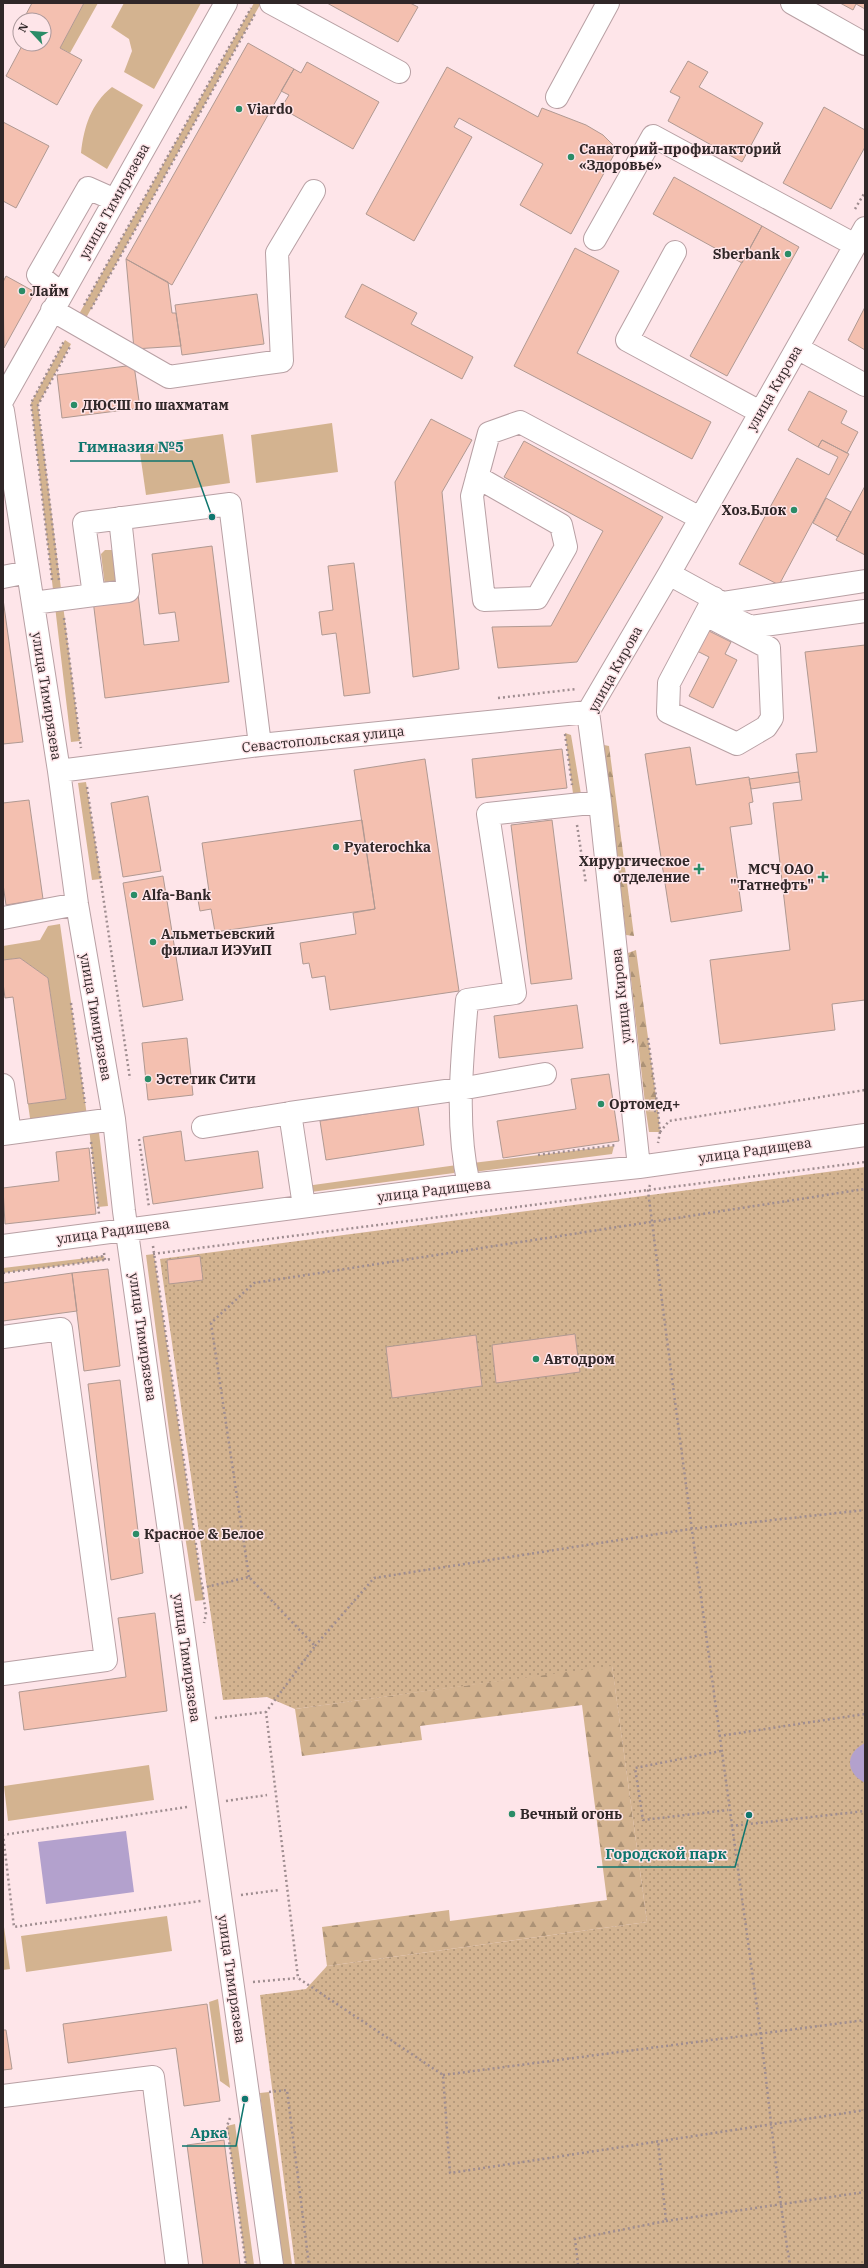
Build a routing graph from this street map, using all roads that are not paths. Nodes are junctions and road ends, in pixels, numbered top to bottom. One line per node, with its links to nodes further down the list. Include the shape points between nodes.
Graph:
1 (226, 3): 9 (street, улица Тимирязева)
2 (608, 3): 7 (street)
3 (792, 3): 5 (street)
4 (264, 6): 6 (street)
5 (865, 44)
6 (399, 72)
7 (557, 97)
8 (314, 190): 13 (street, via 277,253 282,361 169,377 81,327)
9 (115, 200): 13 (street, улица Тимирязева); 13 (street, via 88,188 38,275)
10 (860, 236): 11 (street, via 653,136); 14 (street, улица Кирова)
11 (596, 239)
12 (675, 252): 18 (street, via 627,340)
13 (57, 302): 16 (street, улица Тимирязева)
14 (797, 348): 15 (street); 18 (street, улица Кирова)
15 (865, 386)
16 (6, 387)
17 (3, 411): 19 (street, улица Тимирязева)
18 (760, 412): 22 (street, улица Кирова)
19 (6, 454): 23 (street, улица Тимирязева)
20 (477, 477): 20 (street, via 472,496 484,600 537,598 566,547 560,525); 22 (street, via 489,433 520,422)
21 (120, 518): 27 (street, via 128,591); 27 (street, via 84,523); 32 (street, via 230,504)
22 (700, 518): 24 (street, улица Кирова)
23 (28, 572): 25 (street); 28 (street, улица Тимирязева)
24 (669, 574): 29 (street); 31 (street, улица Кирова)
25 (3, 577)
26 (865, 581): 29 (street)
27 (94, 595): 28 (street)
28 (33, 603): 33 (street, улица Тимирязева)
29 (710, 606): 29 (street, via 669,683 668,712 737,744 766,728 772,718 769,648); 30 (street, via 751,627)
30 (865, 611)
31 (588, 712): 32 (street, Севастопольская улица); 34 (street, улица Кирова)
32 (260, 745): 33 (street, Севастопольская улица)
33 (59, 771): 35 (street, улица Тимирязева)
34 (600, 802): 39 (street, via 488,814 514,992 467,1000); 45 (street, улица Кирова)
35 (77, 904): 36 (street); 41 (street, улица Тимирязева)
36 (3, 918)
37 (546, 1074): 39 (street)
38 (3, 1085): 43 (street)
39 (460, 1090): 40 (street); 46 (street, via 464,1164)
40 (290, 1113): 42 (street); 47 (street)
41 (114, 1119): 43 (street); 48 (street, улица Тимирязева)
42 (203, 1127)
43 (7, 1134)
44 (865, 1135): 45 (street, улица Радищева)
45 (645, 1175): 46 (street, улица Радищева)
46 (469, 1185): 47 (street, улица Радищева)
47 (304, 1206): 48 (street, улица Радищева)
48 (127, 1230): 49 (street, улица Радищева); 54 (street, улица Тимирязева)
49 (3, 1246)
50 (3, 1337): 51 (street, via 61,1329 106,1660)
51 (3, 1674)
52 (3, 2096): 53 (street, via 153,2077)
53 (177, 2265)
54 (272, 2265)

